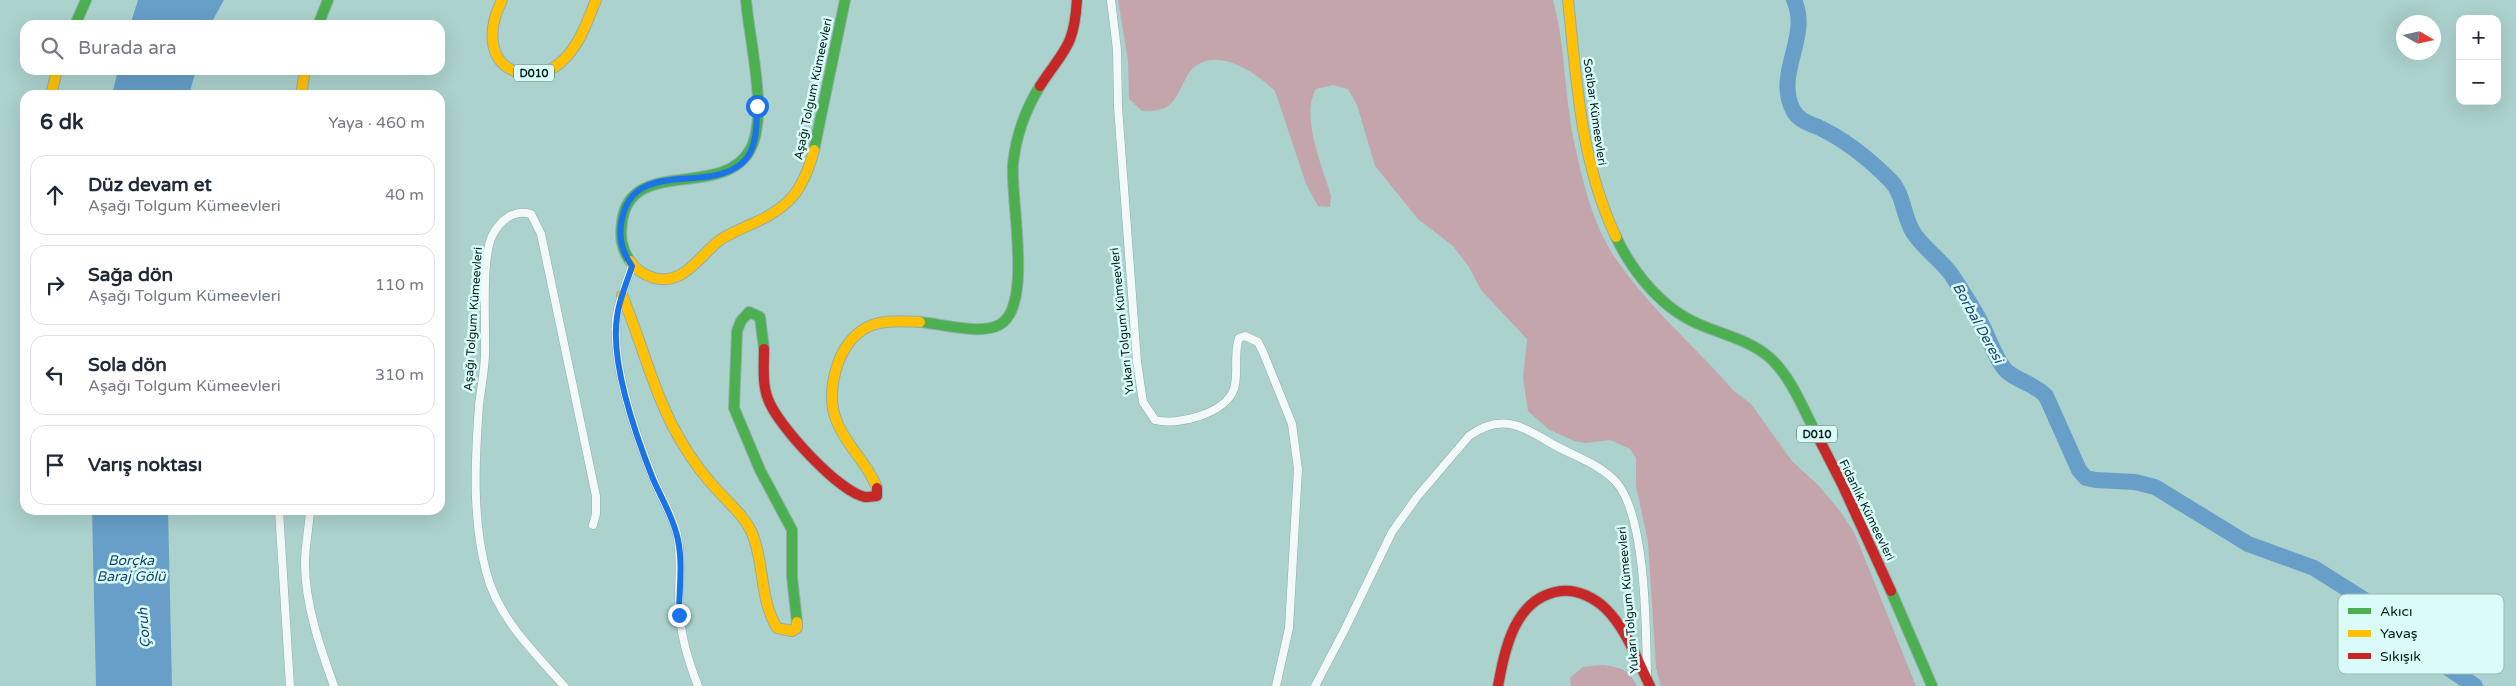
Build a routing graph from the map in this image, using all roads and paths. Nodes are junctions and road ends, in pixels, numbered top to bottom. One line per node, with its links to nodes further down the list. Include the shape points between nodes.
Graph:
1 (86, 0): 10 (main road)
2 (328, 0): 11 (main road)
3 (502, 0): 4 (main road, D010, via 493,19 493,45 504,66 524,74 550,70 561,63 582,33)
4 (596, 0)
5 (746, 0): 17 (main road, via 757,106 755,137 750,152 743,163 730,171 666,180 646,186 634,194 625,207 620,236)
6 (845, 0): 17 (main road, Aşağı Tolgum Kümeevleri, via 811,162 792,200 769,218 724,238 677,277 653,278)
7 (1077, 0): 18 (main road, via 1070,44 1024,115 1016,146 1013,180 1018,266 1016,293 1008,317 999,326 988,329 918,321 873,325 856,332 844,348 833,382 834,409 845,440 878,486 877,496 862,496 841,482 810,456 783,426 768,400 765,387 760,316 749,312 741,322 736,341 734,408 760,470 792,530 792,577 798,614 797,628 792,631 777,628 772,620 758,550 744,520 698,468 666,414)
8 (1111, 0): 27 (street, Yukarı Tolgum Kümeevleri, via 1117,50 1136,362 1146,409 1155,420 1172,422 1202,415 1220,406 1234,390 1236,346 1239,338 1246,336 1258,342 1292,424 1298,469 1295,539 1289,628)
9 (1568, 0): 16 (main road, Sotibar Kümeevleri / D010, via 1586,154 1594,190 1607,225)
10 (77, 20)
11 (320, 20)
12 (56, 75): 14 (main road)
13 (305, 75): 15 (main road)
14 (52, 90)
15 (302, 90)
16 (1622, 252): 30 (main road, Fidanlık Kümeevleri / D010, via 1672,310 1691,322 1756,346 1783,372 1807,414 1881,568)
17 (632, 266): 18 (street)
18 (622, 295): 26 (street, via 616,319 618,358 643,450 676,532 680,623 688,661)
19 (279, 515): 23 (street)
20 (310, 515): 24 (street, via 306,582 321,649)
21 (593, 525): 25 (street, Aşağı Tolgum Kümeevleri, via 596,496 541,234 531,214 524,212 506,217 495,231 488,257 476,472 480,542 490,587 500,608)
22 (1649, 684): 28 (street, Yukarı Tolgum Kümeevleri, via 1636,526 1624,493 1616,482 1596,467 1523,427 1503,424 1480,428 1469,436 1399,521); 29 (main road, Yukarı Tolgum Kümeevleri, via 1627,639 1608,611 1583,594 1570,591 1544,594 1525,609 1511,634)
23 (290, 686)
24 (334, 686)
25 (564, 686)
26 (698, 686)
27 (1276, 686)
28 (1315, 686)
29 (1498, 686)
30 (1932, 686)

